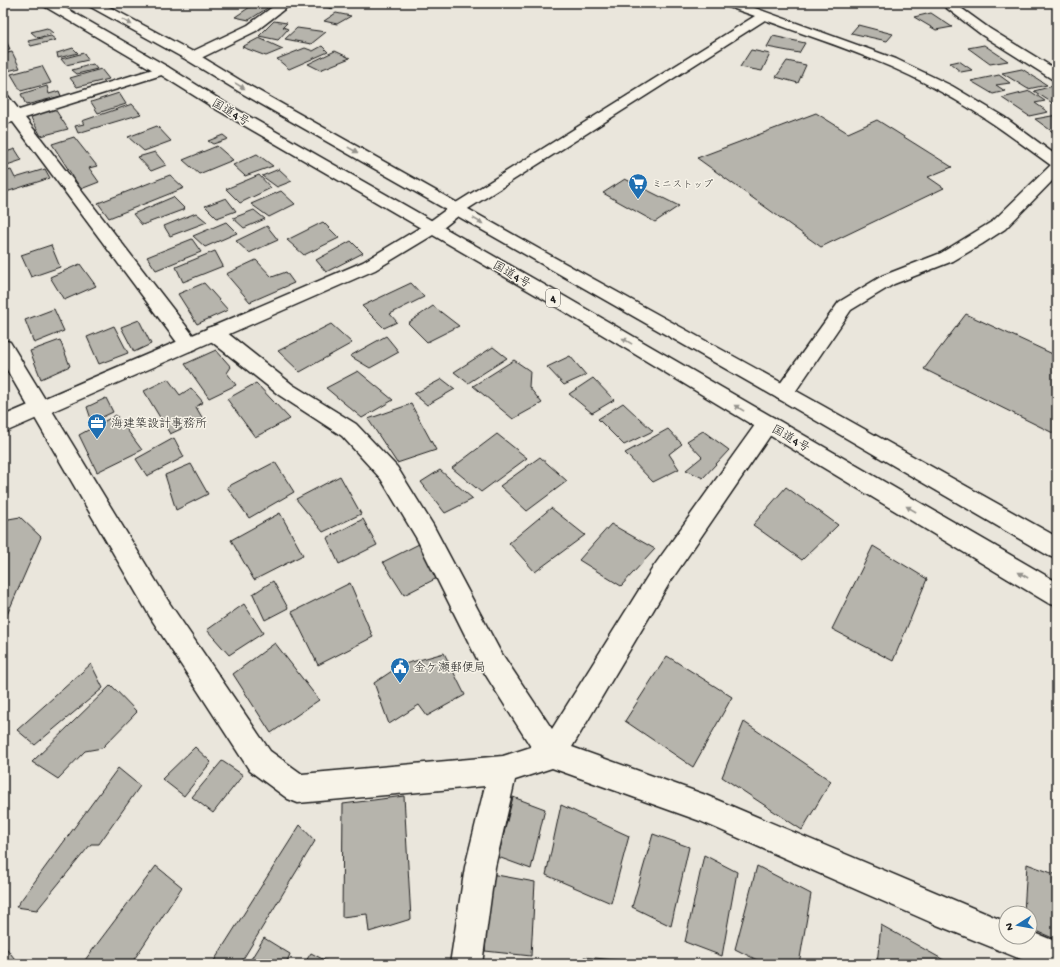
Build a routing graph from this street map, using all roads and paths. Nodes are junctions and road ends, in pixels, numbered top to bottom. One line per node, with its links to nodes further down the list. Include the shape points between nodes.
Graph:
1 (48, 3): 8 (main road, 国道4号 / 4)
2 (93, 3): 7 (main road, one-way to 7)
3 (286, 3): 7 (main road, via 252,28)
4 (730, 3): 6 (main road)
5 (946, 3): 9 (main road, via 986,32)
6 (765, 15): 12 (main road, via 891,62 947,89 999,120); 14 (main road)
7 (192, 57): 14 (main road, one-way to 14)
8 (163, 70): 11 (main road); 15 (main road, 国道4号 / 4)
9 (1057, 76)
10 (3, 99): 11 (main road)
11 (9, 118): 17 (main road)
12 (1057, 163)
13 (1057, 167): 19 (main road, via 999,224 976,240 947,257 888,280 845,306)
14 (457, 209): 15 (main road); 19 (main road, one-way to 19)
15 (432, 228): 16 (main road, via 369,266); 21 (main road, 国道4号 / 4, one-way to 15)
16 (214, 333): 17 (main road); 25 (main road, via 286,390 348,430 389,473 425,532 491,660)
17 (189, 344): 20 (main road)
18 (3, 347): 20 (main road)
19 (784, 393): 23 (main road)
20 (40, 409): 22 (main road); 26 (main road, via 162,612 260,761 298,788)
21 (767, 424): 24 (main road, 国道4号 / 4, one-way to 21); 25 (main road, via 662,574)
22 (3, 425)
23 (1057, 549)
24 (1057, 595)
25 (552, 754): 26 (main road); 27 (main road, via 703,808 948,914)
26 (503, 770): 28 (main road, via 480,866)
27 (1057, 958)
28 (466, 964)

